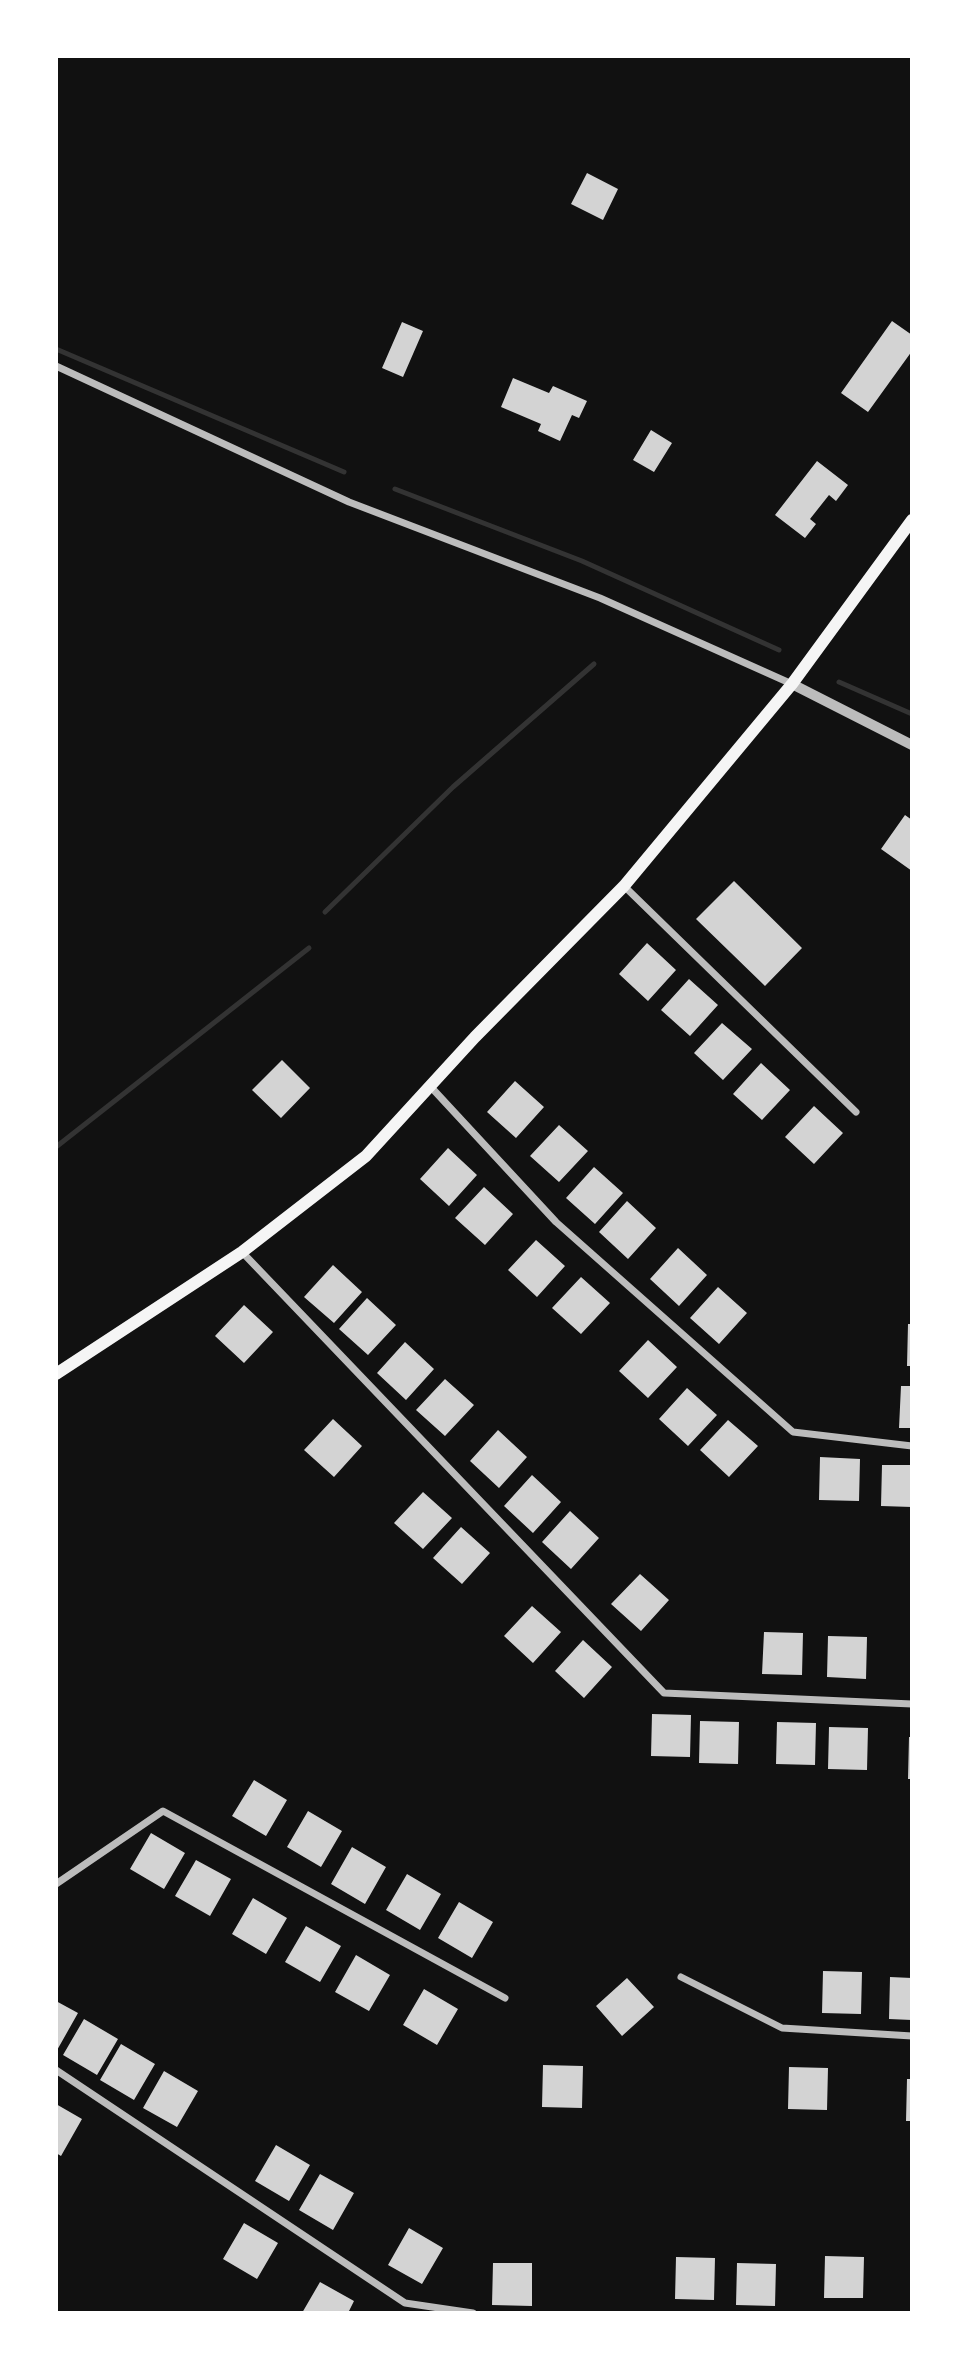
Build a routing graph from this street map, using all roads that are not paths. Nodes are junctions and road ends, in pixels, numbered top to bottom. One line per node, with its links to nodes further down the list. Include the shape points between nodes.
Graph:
1 (56, 366): 3 (street, via 349,502 600,598)
2 (912, 520): 3 (main road)
3 (792, 684): 4 (street); 5 (main road)
4 (912, 745)
5 (624, 886): 6 (main road); 7 (street)
6 (430, 1086): 8 (main road, via 366,1156); 10 (street, via 556,1222 793,1432)
7 (856, 1112)
8 (242, 1252): 9 (main road); 11 (street, via 664,1693)
9 (56, 1374)
10 (912, 1446)
11 (912, 1704)
12 (56, 1884): 14 (street, via 163,1811)
13 (681, 1977): 15 (street, via 782,2028)
14 (505, 1998)
15 (912, 2036)
16 (56, 2070): 17 (street, via 405,2303)
17 (473, 2313)

